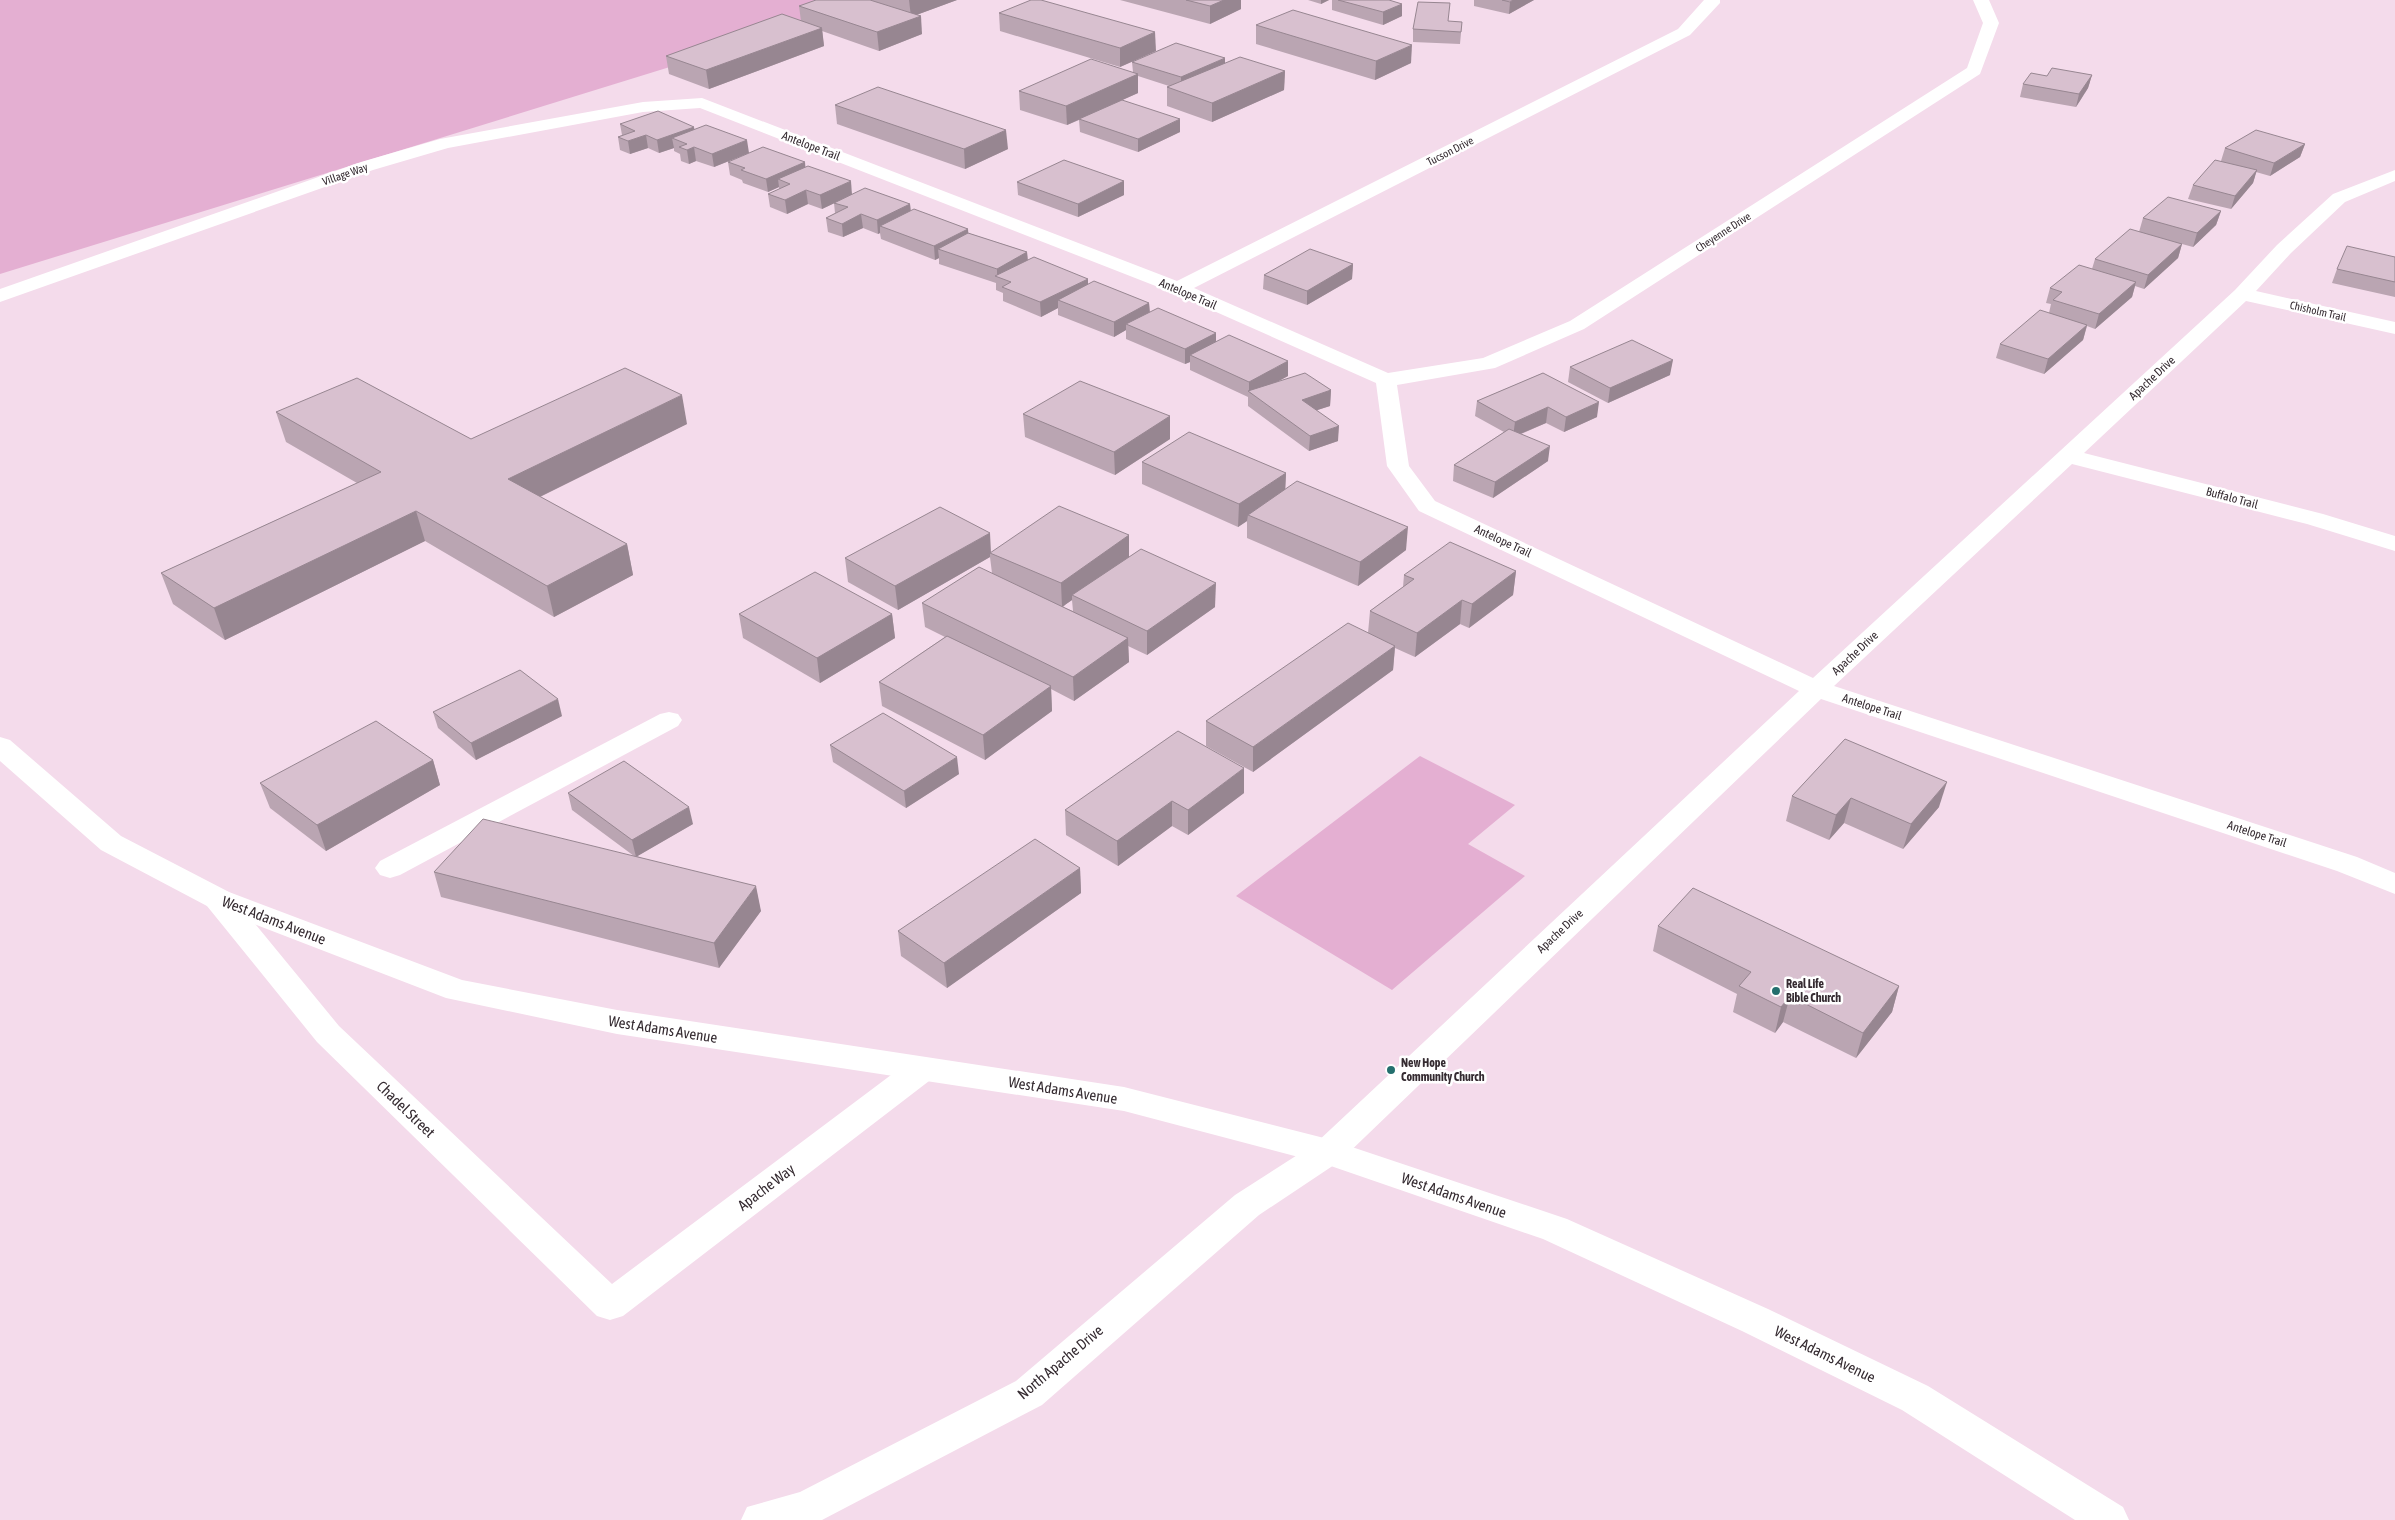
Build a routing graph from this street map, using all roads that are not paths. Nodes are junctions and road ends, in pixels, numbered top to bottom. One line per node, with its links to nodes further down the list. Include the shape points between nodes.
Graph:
1 (1712, 0): 5 (street, Tucson Drive, via 1684,32)
2 (1981, 0): 9 (street, Cheyenne Drive, via 1991,23 1974,71 1577,325 1488,364)
3 (702, 103): 5 (street, Antelope Trail); 7 (street, Village Way, via 643,107 446,143 367,166)
4 (2395, 175): 6 (street, Apache Drive, via 2339,198)
5 (1178, 288): 9 (street, Antelope Trail)
6 (2242, 294): 8 (street, Chisholm Trail); 10 (street, Apache Drive)
7 (0, 296)
8 (2395, 328)
9 (1386, 380): 12 (street, Antelope Trail, via 1398,466 1427,506)
10 (2069, 456): 11 (street, Buffalo Trail, via 2315,519); 12 (street, Apache Drive)
11 (2395, 544)
12 (1816, 689): 16 (street, Antelope Trail, via 2338,861); 19 (street, Apache Drive)
13 (669, 720): 15 (street)
14 (0, 746): 17 (street, West Adams Avenue, via 111,843)
15 (390, 868)
16 (2395, 884)
17 (218, 899): 18 (street, West Adams Avenue, via 457,990 616,1022); 20 (street, Chadel Street, via 328,1034)
18 (922, 1068): 19 (street, West Adams Avenue, via 1124,1099); 20 (street, Apache Way)
19 (1328, 1152): 21 (street, North Apache Drive, via 1247,1205 1029,1393 807,1508); 22 (street, West Adams Avenue, via 1555,1229 1755,1320 1915,1398)
20 (610, 1305)
21 (761, 1520)
22 (2109, 1520)

